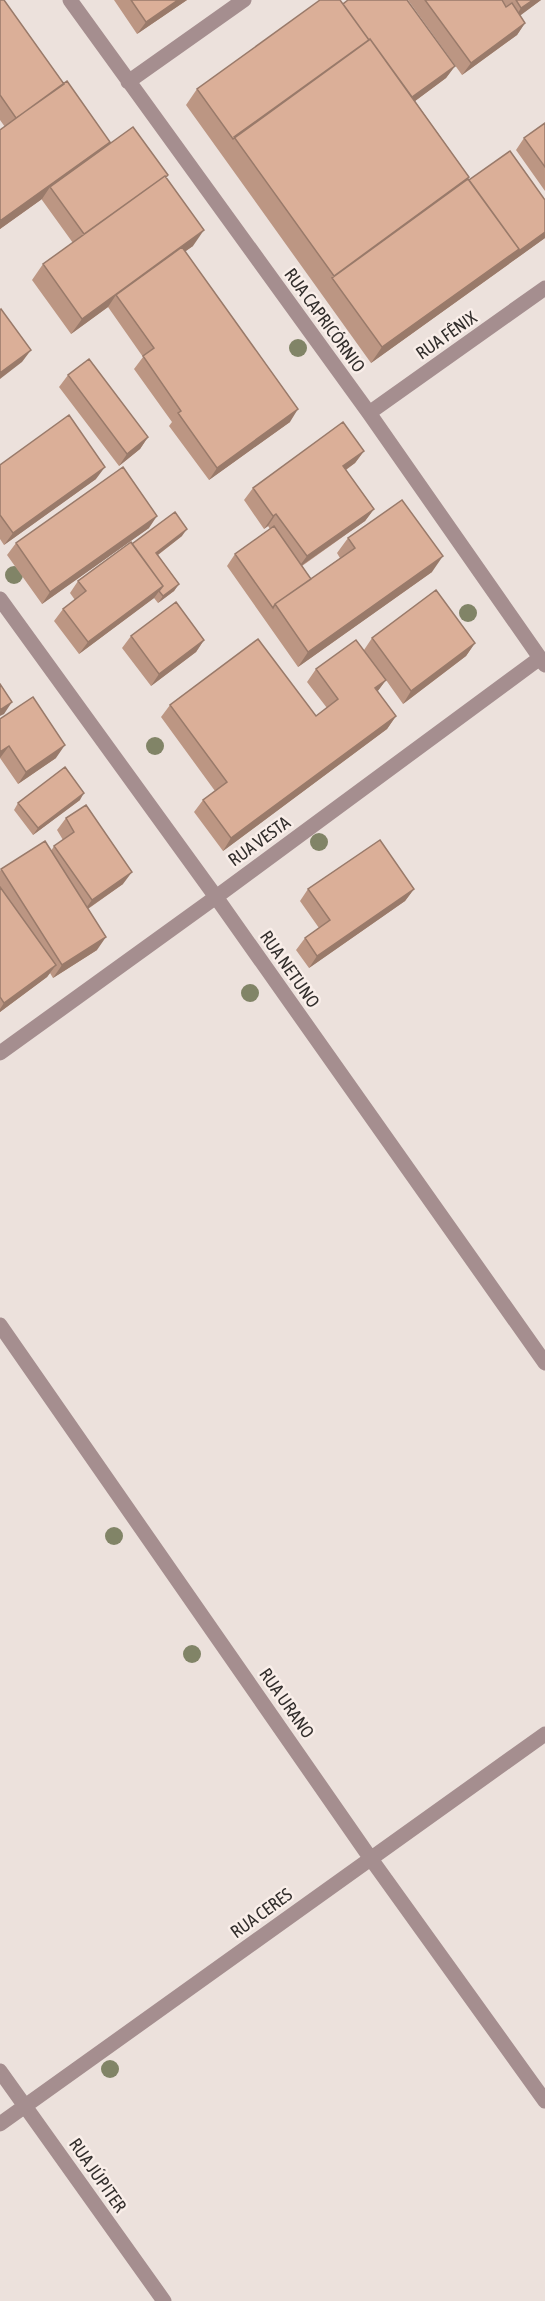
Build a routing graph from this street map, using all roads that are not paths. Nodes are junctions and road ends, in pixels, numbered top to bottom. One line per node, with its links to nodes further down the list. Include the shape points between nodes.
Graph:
1 (70, 0): 3 (street, RUA CAPRICÓRNIO)
2 (244, 0): 3 (street)
3 (128, 82): 5 (street, RUA CAPRICÓRNIO)
4 (545, 288): 5 (street, RUA FÊNIX)
5 (369, 413): 7 (street, RUA CAPRICÓRNIO)
6 (0, 599): 8 (street, RUA NETUNO)
7 (542, 662): 8 (street, RUA VESTA)
8 (216, 897): 9 (street, RUA VESTA); 11 (street, RUA NETUNO)
9 (0, 1053)
10 (0, 1324): 13 (street, RUA URANO)
11 (545, 1363)
12 (545, 1734): 13 (street, RUA CERES)
13 (371, 1858): 15 (street, RUA URANO); 16 (street, RUA CERES)
14 (0, 2071): 16 (street, RUA JÚPITER)
15 (545, 2102)
16 (25, 2106): 17 (street, RUA CERES); 18 (street, RUA JÚPITER)
17 (0, 2124)
18 (164, 2301)

